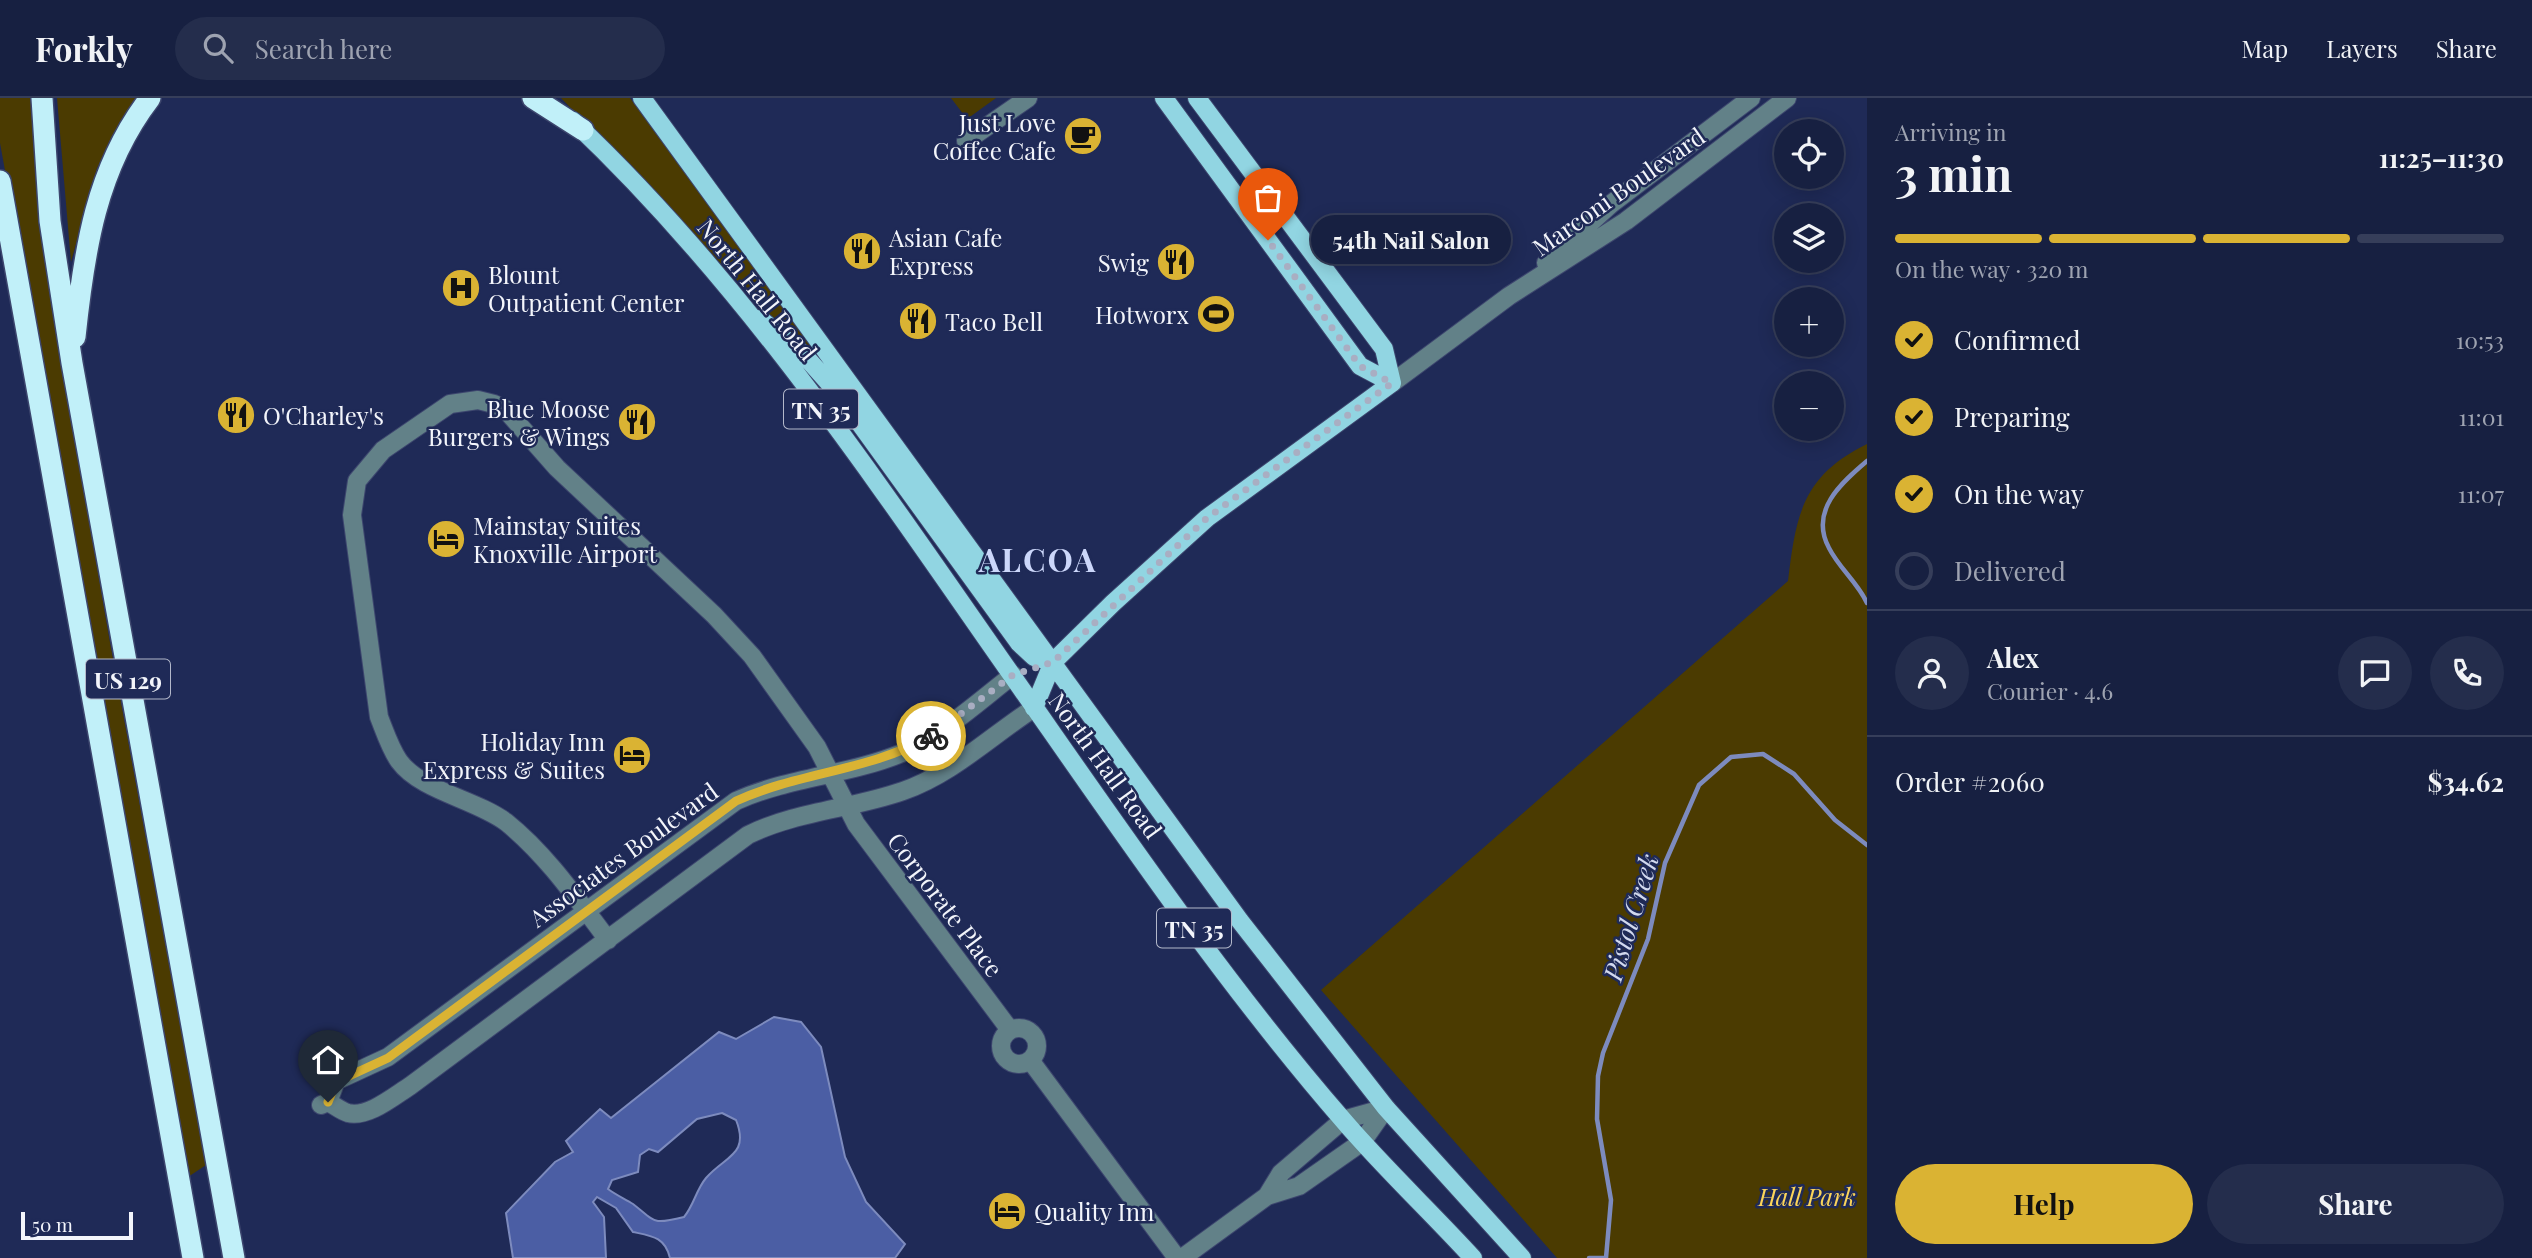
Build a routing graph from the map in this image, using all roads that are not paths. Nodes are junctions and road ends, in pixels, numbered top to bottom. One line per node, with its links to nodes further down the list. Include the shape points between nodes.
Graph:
1 (42, 98): 16 (highway, US 129, via 50,221)
2 (150, 98): 16 (highway, via 131,122 108,170 90,229)
3 (533, 98): 11 (highway)
4 (549, 98): 11 (main road, North Hall Road / TN 35)
5 (642, 98): 18 (main road, North Hall Road / TN 35)
6 (1028, 98): 12 (street)
7 (1164, 98): 17 (main road, via 1360,366)
8 (1197, 98): 17 (main road, via 1384,349)
9 (1751, 98): 14 (street, Marconi Boulevard, via 1611,204)
10 (1787, 98): 14 (street, Marconi Boulevard, via 1626,221)
11 (583, 130): 15 (main road, North Hall Road / TN 35)
12 (966, 141)
13 (0, 181): 31 (highway, US 129)
14 (1509, 296): 17 (street, Marconi Boulevard)
15 (746, 308): 18 (main road, via 794,345 837,392 1019,643 1034,657); 19 (main road, North Hall Road / TN 35)
16 (72, 363): 32 (highway, US 129)
17 (1392, 383): 18 (main road, Marconi Boulevard, via 1207,518)
18 (1053, 662): 19 (main road, Marconi Boulevard); 20 (main road, Marconi Boulevard); 27 (main road, North Hall Road / TN 35, via 1240,921)
19 (1013, 675): 20 (main road, North Hall Road / TN 35); 21 (street, Associates Boulevard, via 903,752)
20 (1034, 708): 22 (street, Associates Boulevard, via 920,785); 28 (main road, North Hall Road / TN 35, via 1205,943)
21 (829, 772): 22 (street, Corporate Place); 23 (street, Associates Boulevard, via 785,782 736,801); 23 (street, Corporate Place, via 798,716 752,656 557,468 505,409 478,400 450,404 383,450 358,481 353,499 354,539 379,717 389,743 407,769 506,822)
22 (845, 806): 24 (street, Associates Boulevard, via 748,835); 25 (street, Corporate Place)
23 (586, 911): 24 (street, Corporate Place); 24 (street, Associates Boulevard, via 388,1058 336,1082 324,1103 349,1113 381,1105)
24 (608, 940)
25 (1010, 1030): 26 (street, Corporate Place, via 1022,1028 1033,1034 1037,1045); 26 (street, via 1001,1040 1004,1058 1014,1064)
26 (1030, 1060): 33 (street)
27 (1386, 1108): 28 (street); 29 (street); 35 (main road, North Hall Road / TN 35)
28 (1343, 1120): 29 (main road, North Hall Road / TN 35); 30 (street, via 1281,1173)
29 (1362, 1142): 30 (street, via 1299,1186); 34 (main road, North Hall Road / TN 35)
30 (1267, 1196): 33 (street)
31 (193, 1258)
32 (234, 1258)
33 (1179, 1258)
34 (1473, 1258)
35 (1522, 1258)

